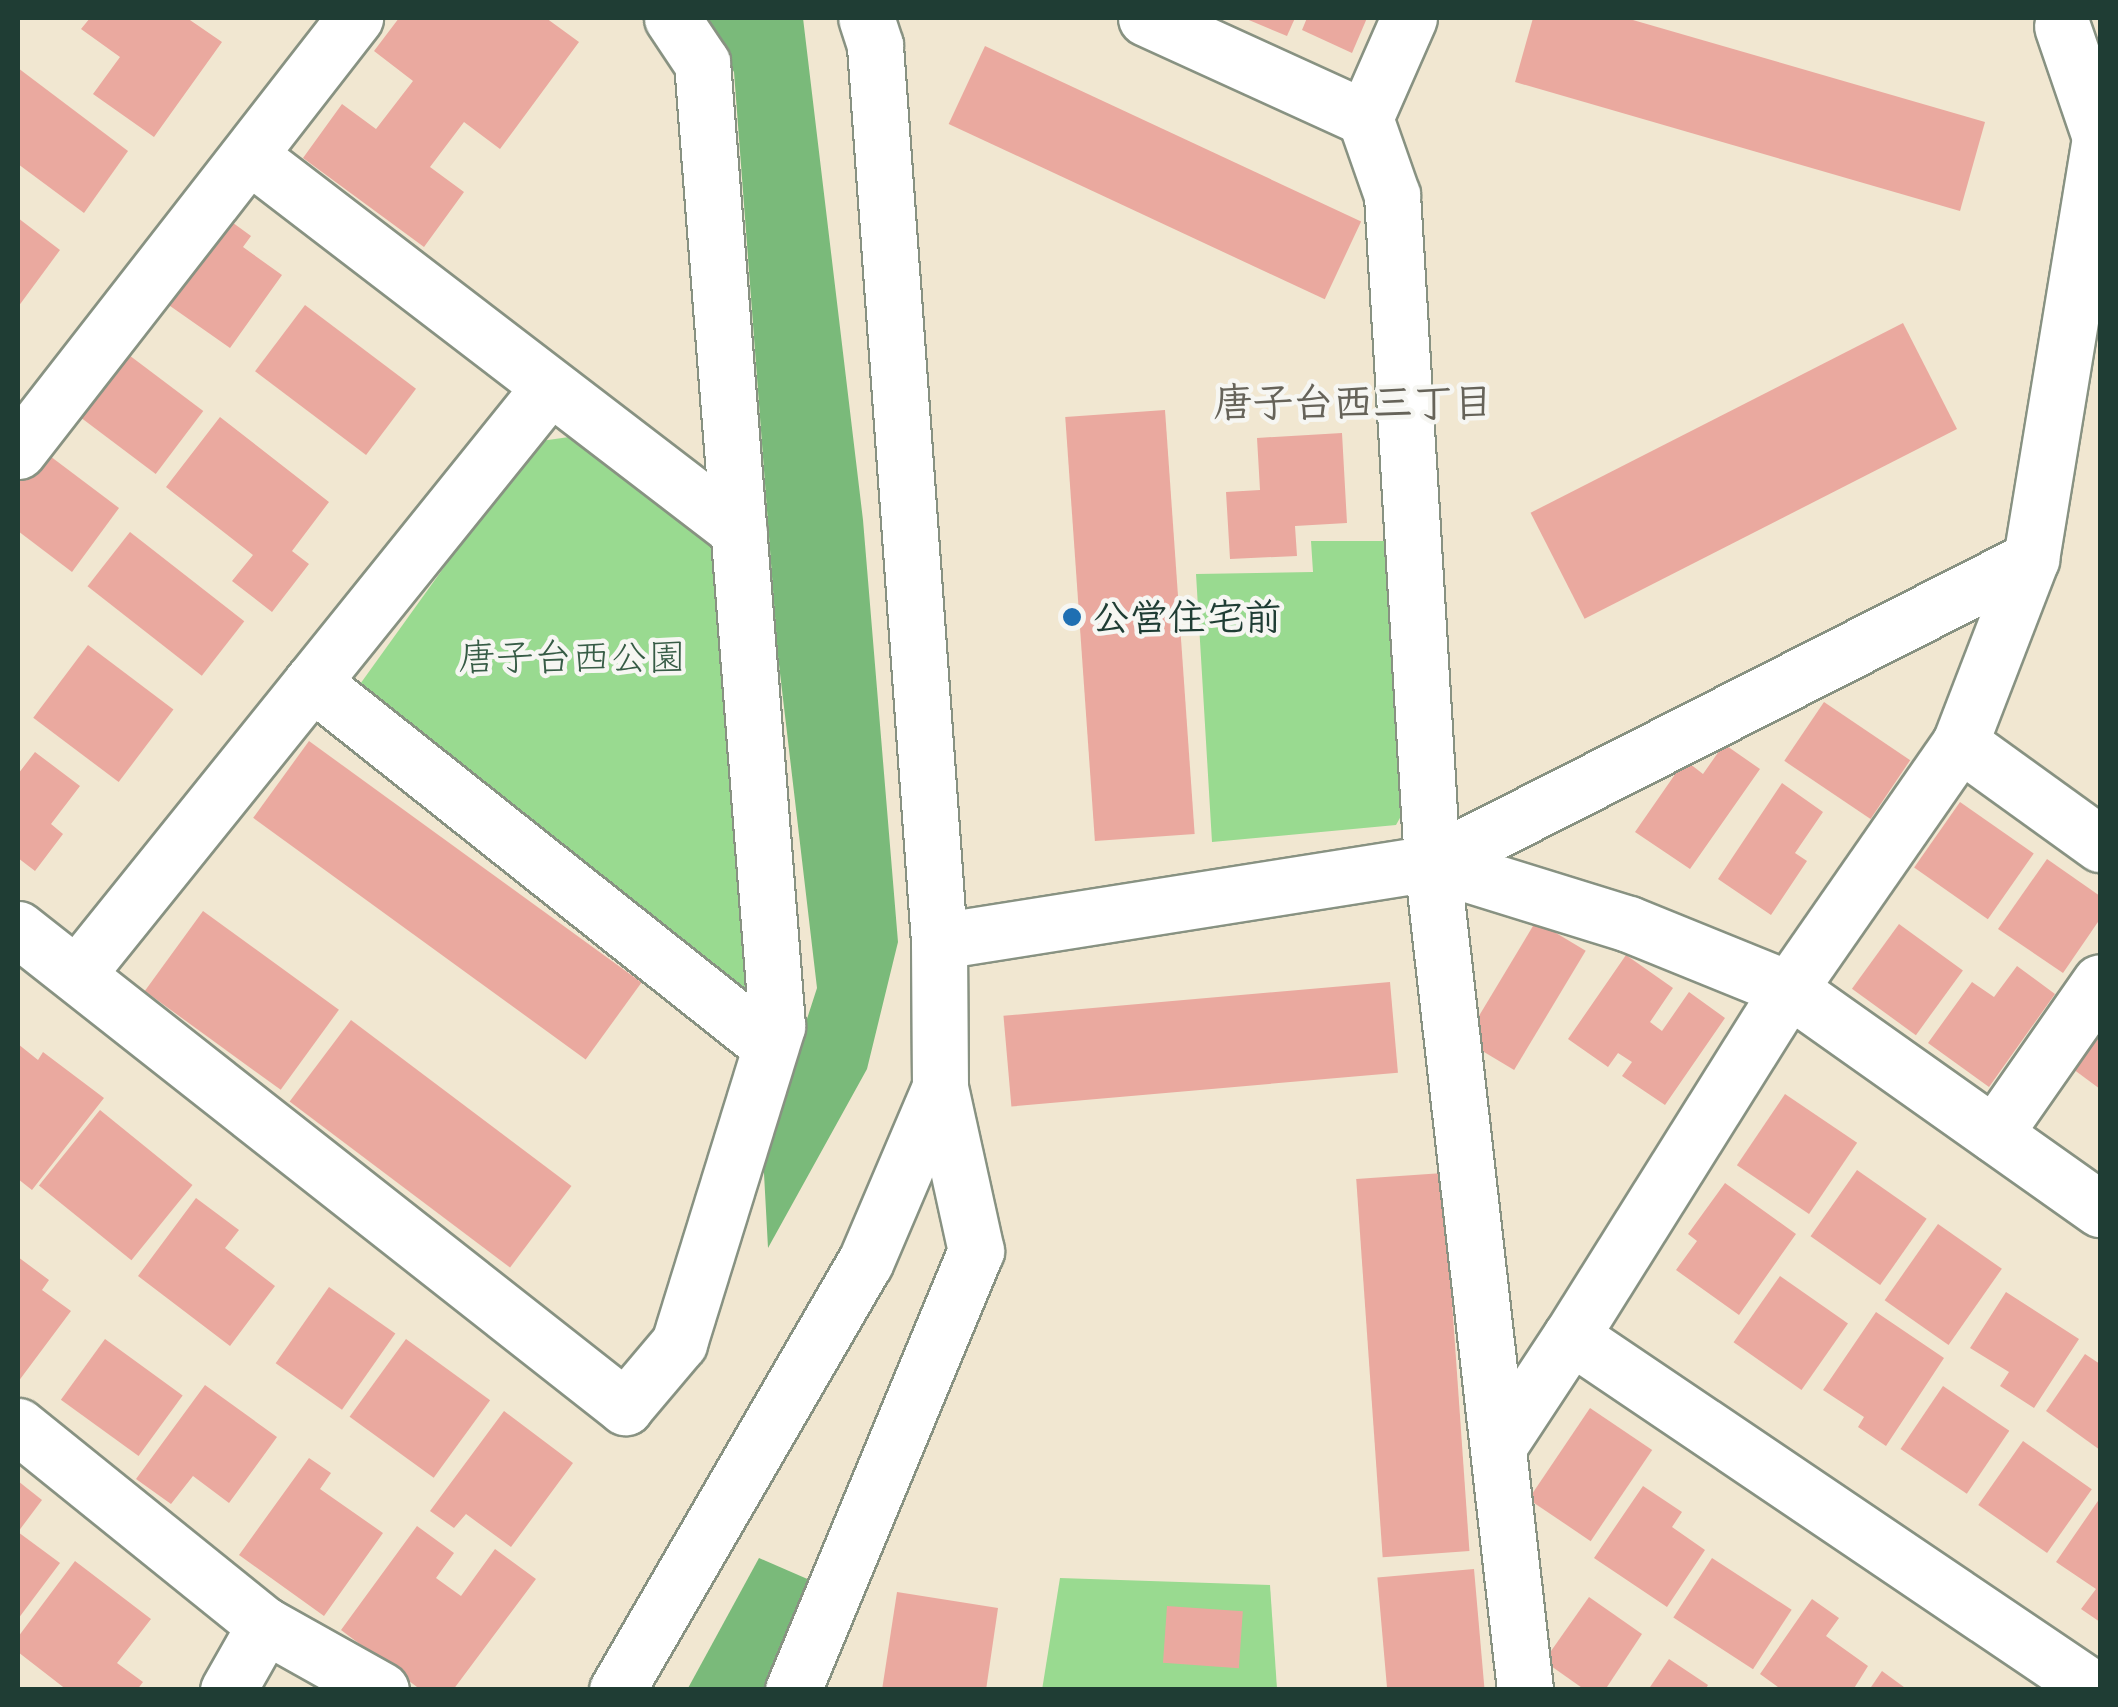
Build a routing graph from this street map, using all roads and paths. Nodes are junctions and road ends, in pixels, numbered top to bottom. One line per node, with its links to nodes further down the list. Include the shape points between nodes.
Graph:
1 (355, 18): 8 (street)
2 (672, 18): 11 (street, via 702,63)
3 (866, 18): 18 (street, via 875,45)
4 (1146, 18): 7 (street)
5 (1409, 18): 7 (street)
6 (2049, 20): 12 (street, via 2100,137)
7 (1365, 118): 16 (street, via 1392,195)
8 (250, 156): 9 (street); 10 (street)
9 (548, 388): 11 (street); 13 (street)
10 (18, 452)
11 (739, 531): 22 (street, via 776,1026)
12 (2031, 559): 14 (street); 16 (street)
13 (312, 682): 19 (street); 22 (street)
14 (1960, 744): 15 (street); 21 (street)
15 (2100, 844)
16 (1432, 862): 18 (street); 21 (street, via 1630,924); 28 (street)
17 (18, 929): 19 (street)
18 (939, 941): 23 (street)
19 (77, 974): 22 (street, via 625,1407 679,1343)
20 (2100, 982): 24 (street)
21 (1789, 989): 24 (street); 26 (street)
22 (770, 1046)
23 (940, 1087): 32 (street, via 865,1264); 33 (street, via 976,1252)
24 (1994, 1134): 25 (street)
25 (2100, 1209)
26 (1571, 1336): 28 (street); 35 (street)
27 (18, 1426): 29 (street)
28 (1501, 1442): 34 (street)
29 (265, 1625): 30 (street); 31 (street)
30 (228, 1690)
31 (381, 1690)
32 (618, 1690)
33 (793, 1690)
34 (1524, 1690)
35 (2095, 1690)

